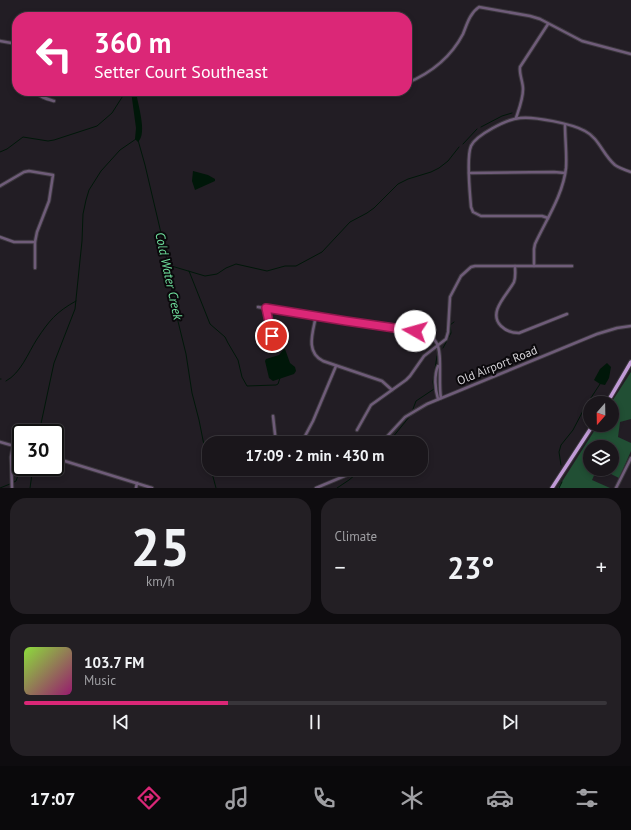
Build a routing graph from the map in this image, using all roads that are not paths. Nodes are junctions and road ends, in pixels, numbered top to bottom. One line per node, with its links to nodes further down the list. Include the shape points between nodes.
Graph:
1 (548, 24): 4 (street, via 582,41); 5 (street, via 530,16 479,7 445,59); 8 (street, via 520,67 523,94)
2 (0, 41): 3 (street)
3 (12, 43)
4 (631, 54)
5 (412, 80)
6 (41, 96): 7 (street)
7 (54, 101)
8 (516, 118): 9 (street); 11 (street, via 473,142 469,151)
9 (565, 125): 10 (street, via 581,129 591,135 612,162); 12 (street)
10 (631, 172)
11 (469, 173): 12 (street); 14 (street, via 471,207 476,214)
12 (565, 173): 14 (street)
13 (0, 186): 16 (street, via 28,171 53,175)
14 (548, 218): 18 (street, via 534,249)
15 (0, 237): 16 (street, via 14,242)
16 (35, 242): 20 (street)
17 (515, 266): 18 (street); 23 (street, via 514,282 497,310 499,323 503,327 519,333); 27 (street, via 474,266 464,271 450,297 447,336)
18 (534, 266): 19 (street)
19 (572, 266)
20 (35, 268)
21 (258, 307): 22 (street)
22 (266, 308): 24 (street); 26 (street)
23 (567, 314)
24 (316, 316): 27 (street, via 421,331 428,334); 29 (street, via 311,342 313,352 319,359)
25 (631, 326): 32 (street, Old Airport Road, via 597,334)
26 (272, 336)
27 (438, 346): 30 (street, via 424,356 410,376); 32 (street, via 436,388)
28 (631, 362): 31 (main road)
29 (336, 366): 30 (street, via 382,381); 37 (street)
30 (392, 390): 34 (street, via 371,405)
31 (611, 396)
32 (440, 398): 38 (street, Old Airport Road, via 405,417)
33 (273, 416): 36 (street)
34 (356, 430)
35 (588, 432): 50 (main road)
36 (275, 436)
37 (305, 436)
38 (387, 436)
39 (0, 442): 40 (street)
40 (12, 446)
41 (12, 452): 46 (street)
42 (631, 458): 51 (street)
43 (64, 461): 45 (street)
44 (345, 476): 49 (street)
45 (137, 483): 47 (street); 48 (street)
46 (12, 488)
47 (136, 488)
48 (152, 488)
49 (316, 488)
50 (552, 488)
51 (616, 488)

